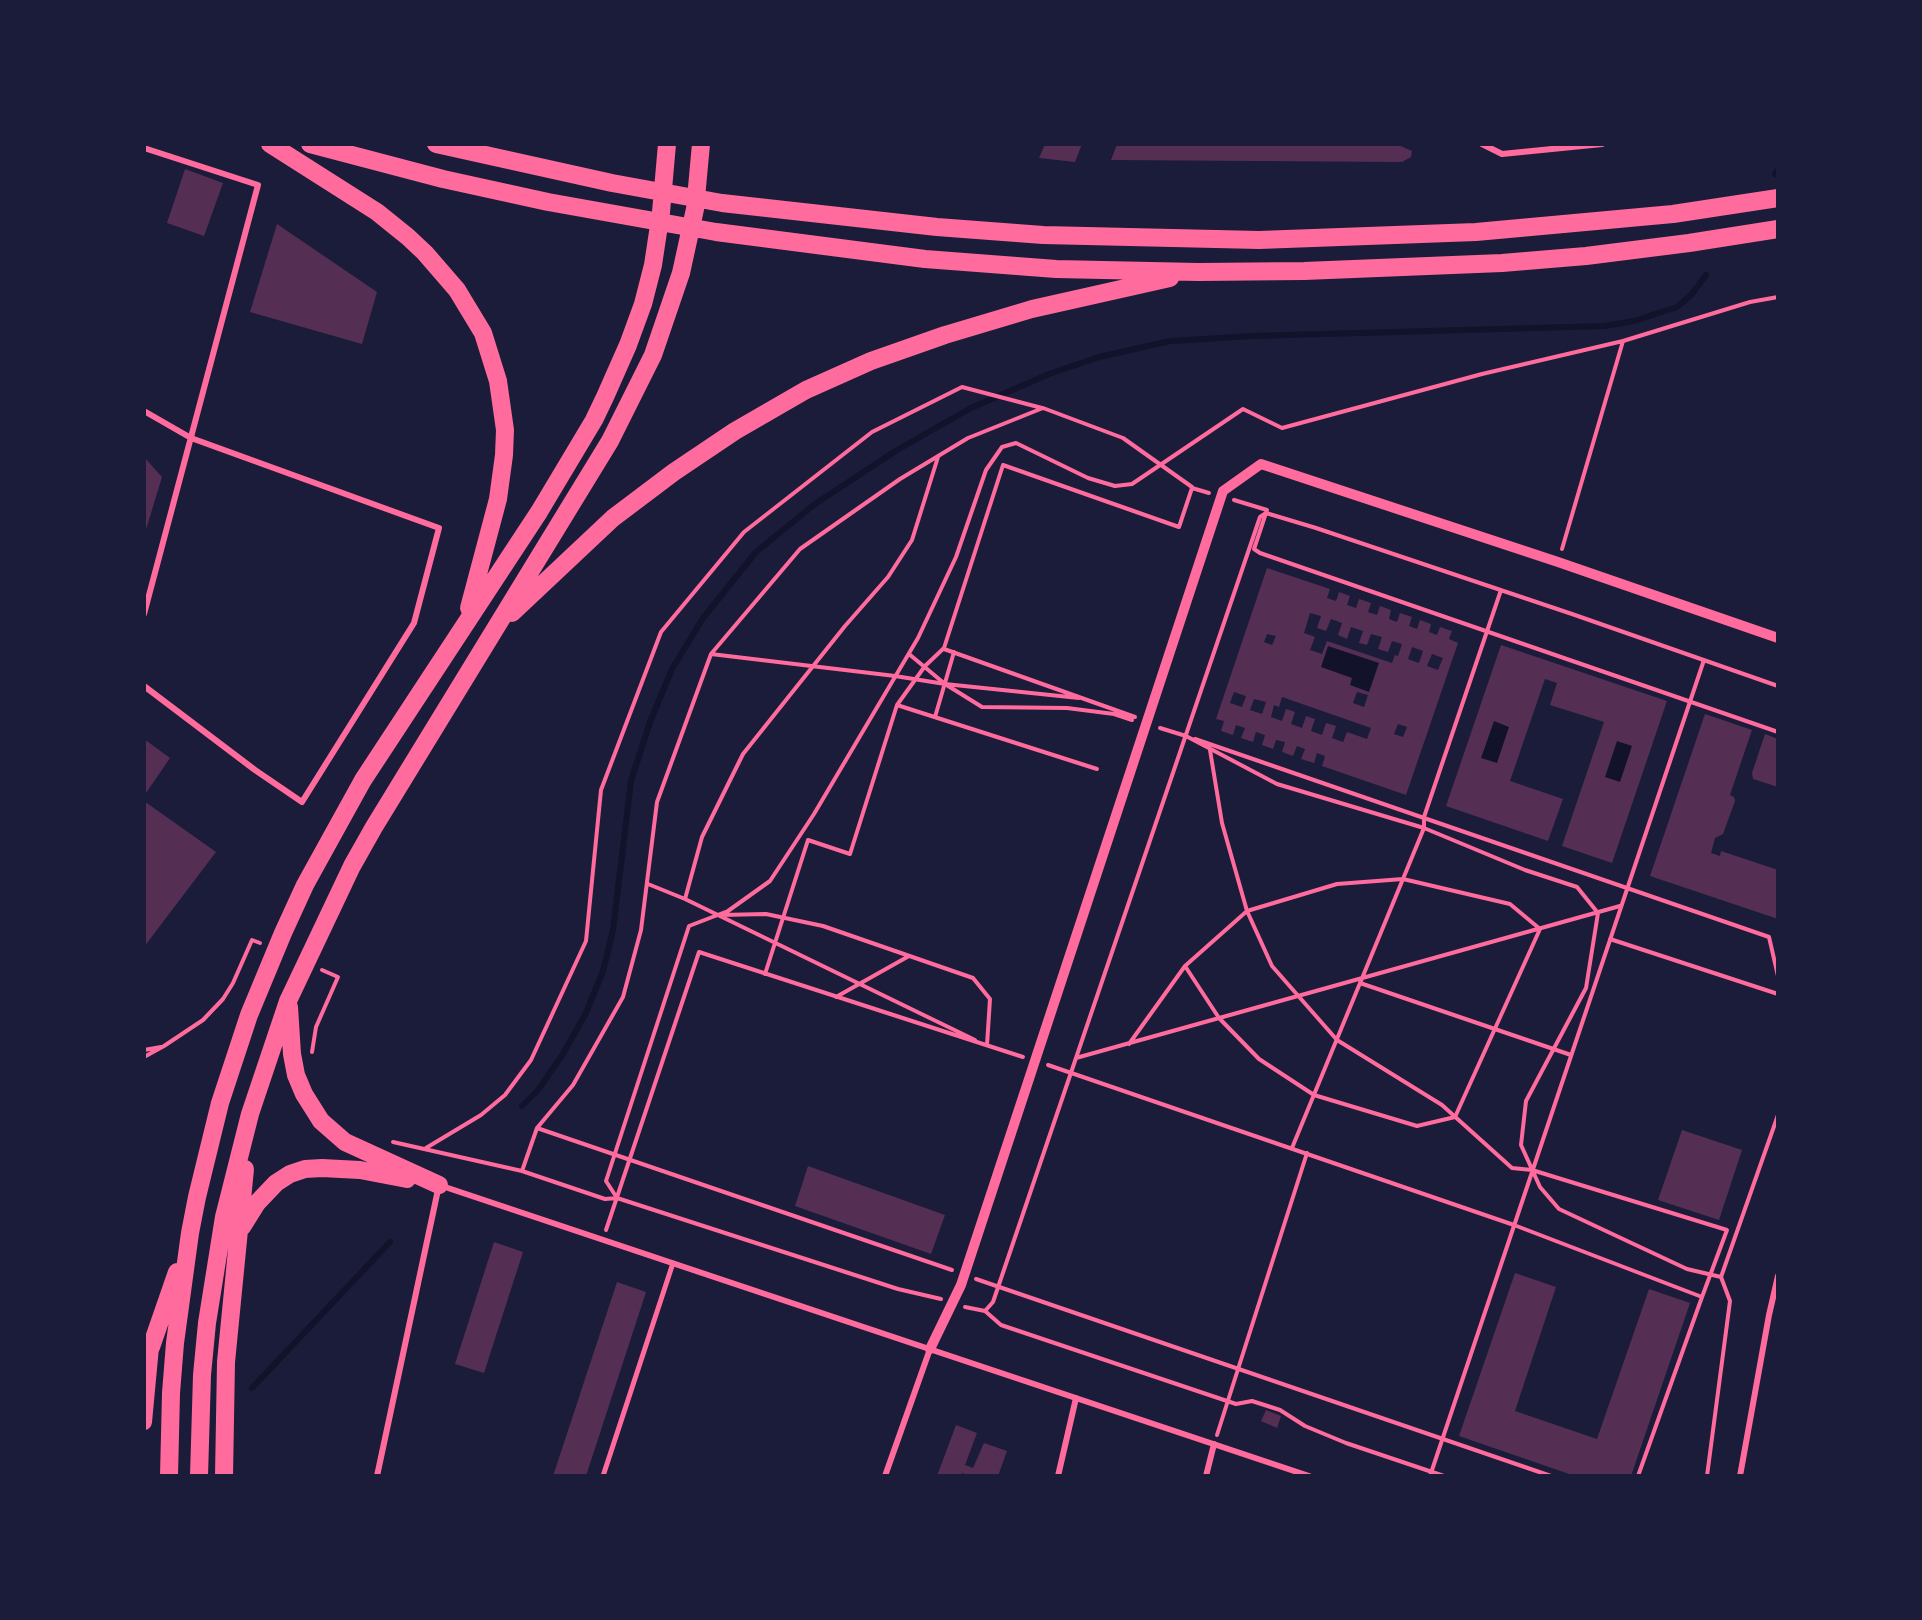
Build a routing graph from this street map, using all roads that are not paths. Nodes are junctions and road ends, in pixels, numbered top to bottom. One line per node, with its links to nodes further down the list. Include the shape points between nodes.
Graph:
1 (270, 144): 15 (highway, via 377,212 408,237 457,290 483,333 498,381 505,430 504,455 493,519)
2 (310, 144): 11 (highway, via 548,202 751,238 959,262)
3 (436, 144): 9 (highway, via 722,203 1043,235 1259,240 1432,234 1583,224)
4 (667, 144): 15 (highway, via 657,239 643,304 617,370 594,420)
5 (701, 144): 16 (highway, via 695,209 681,273 654,355 610,441)
6 (1482, 144): 7 (street, via 1503,154)
7 (1602, 144)
8 (144, 148): 13 (street, via 258,185)
9 (1778, 198)
10 (1778, 229): 11 (highway, via 1586,256 1502,263)
11 (1198, 272): 16 (highway, via 1032,309 945,335 871,361 806,390 735,431 613,518)
12 (144, 411): 13 (street)
13 (190, 438): 14 (street); 18 (street, via 439,528 414,623 302,802)
14 (144, 614)
15 (463, 630): 23 (highway, via 363,780 283,933 249,1015 220,1103)
16 (492, 631): 19 (highway, via 358,856)
17 (1778, 638): 29 (street, via 1261,464 1223,491 964,1275)
18 (144, 686)
19 (288, 1001): 20 (highway); 21 (highway, via 296,1075 321,1120 345,1142)
20 (250, 1114): 22 (highway); 34 (highway, via 224,1217 212,1291 202,1375)
21 (439, 1185): 22 (highway, via 360,1170 305,1169 271,1188); 24 (street); 36 (street)
22 (240, 1231): 35 (highway, via 226,1362)
23 (190, 1233): 28 (highway); 33 (highway, via 174,1353)
24 (673, 1263): 29 (street); 37 (street)
25 (1778, 1276): 26 (street)
26 (1769, 1315): 27 (street); 42 (street)
27 (1778, 1318)
28 (151, 1347): 31 (highway)
29 (930, 1349): 30 (street); 38 (street)
30 (1076, 1398): 32 (street); 39 (street)
31 (144, 1422)
32 (1214, 1444): 40 (street); 41 (street)
33 (169, 1476)
34 (199, 1476)
35 (224, 1476)
36 (377, 1476)
37 (603, 1476)
38 (885, 1476)
39 (1058, 1476)
40 (1206, 1476)
41 (1309, 1476)
42 (1740, 1476)

